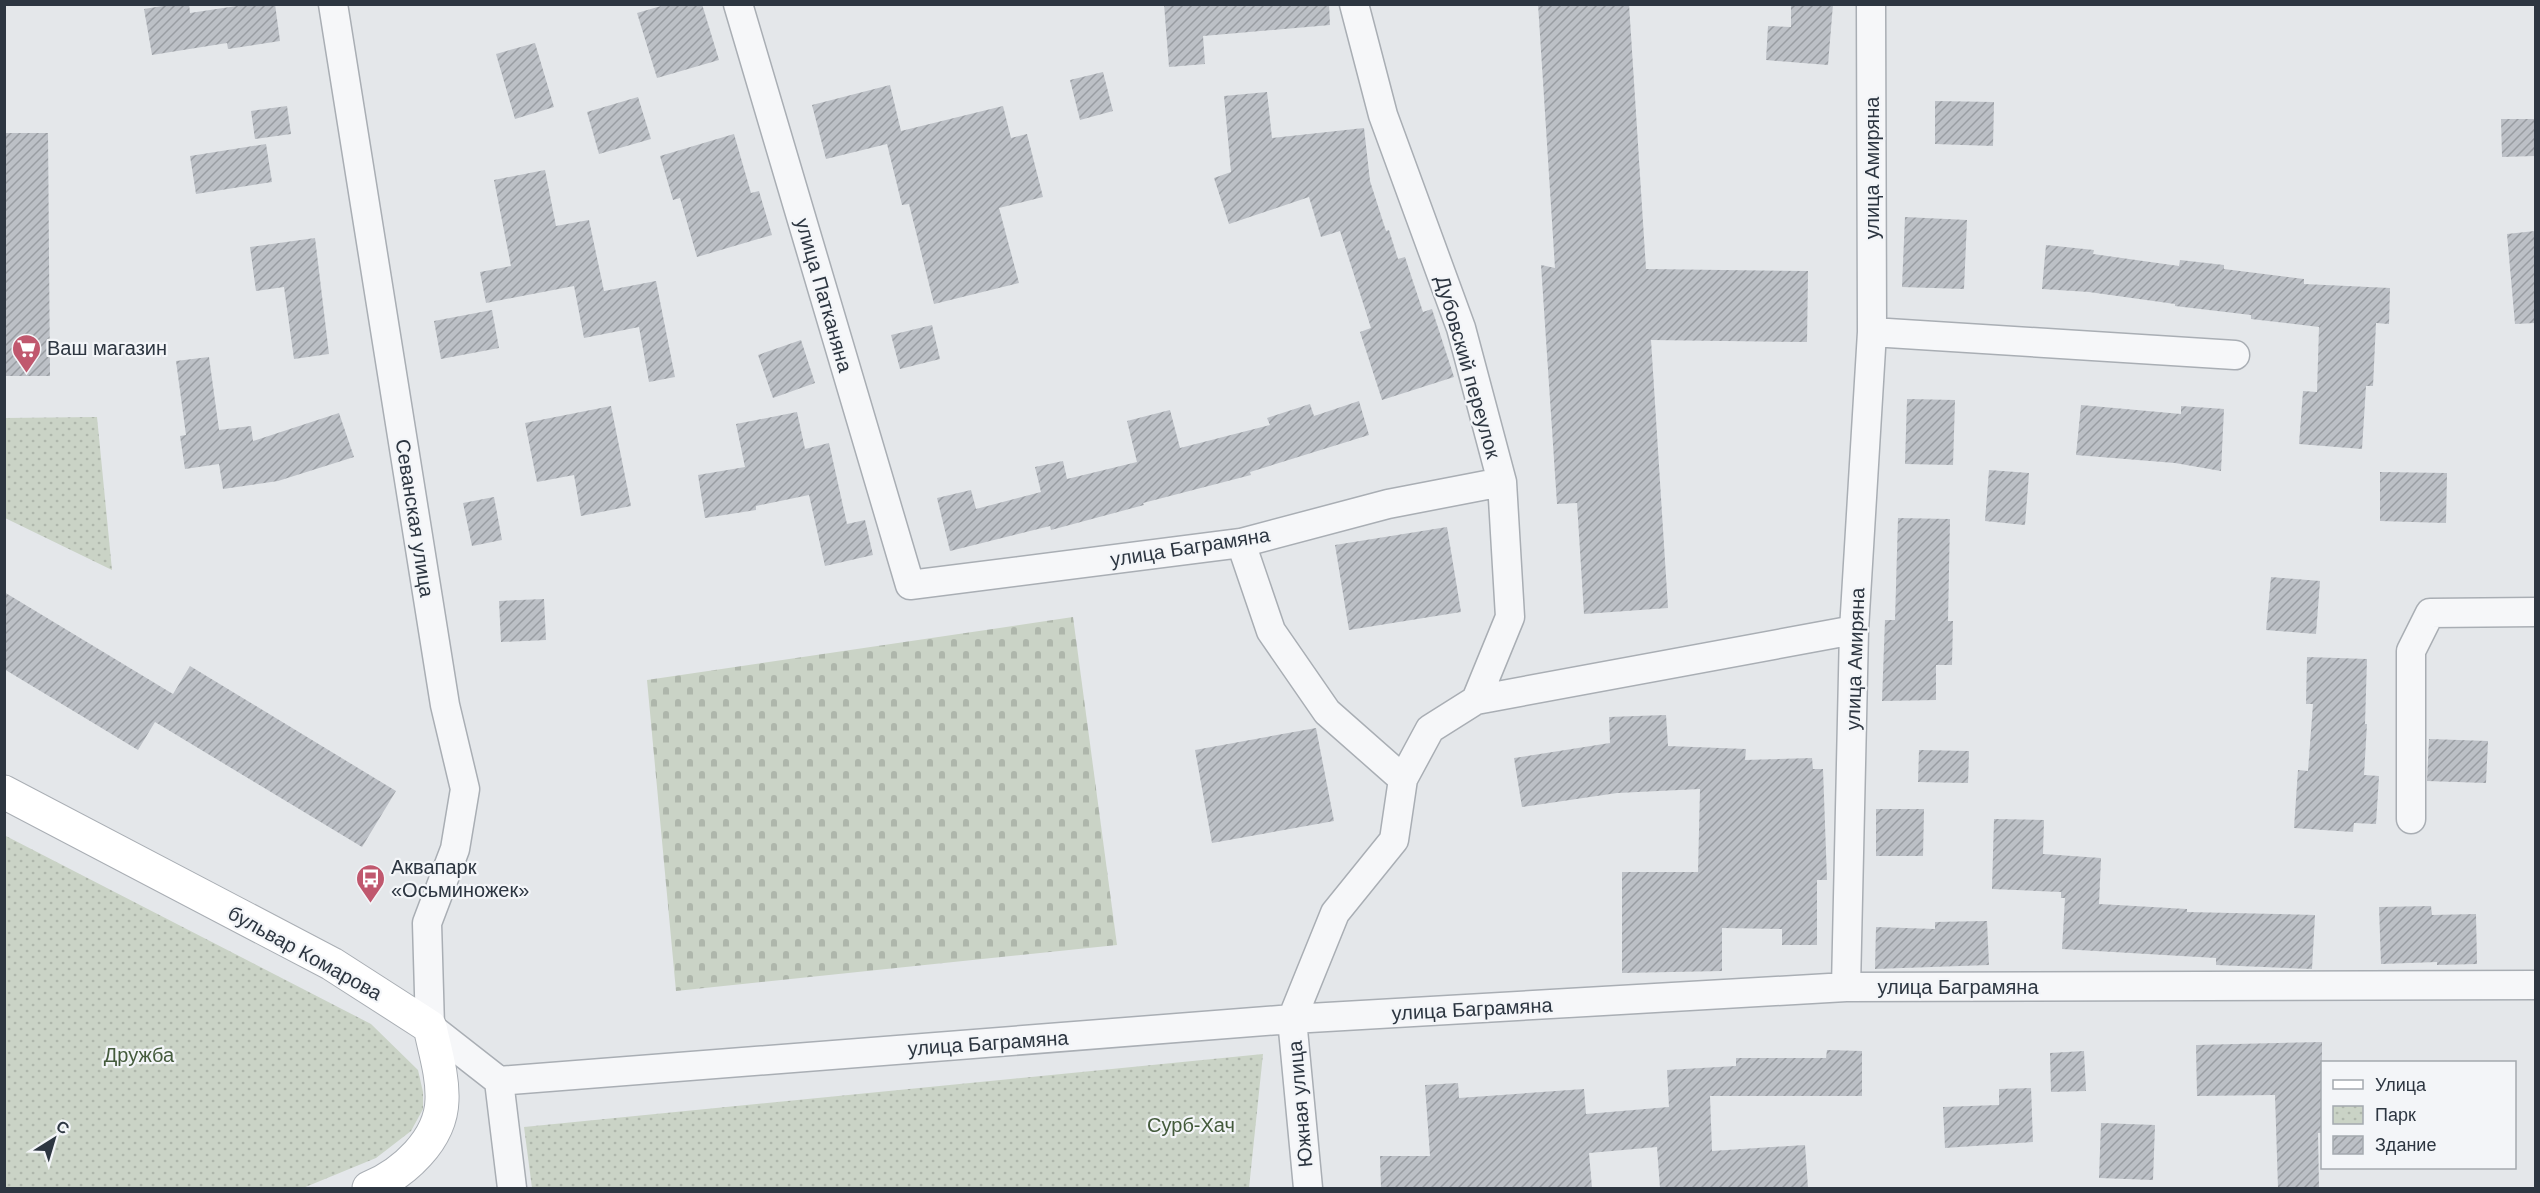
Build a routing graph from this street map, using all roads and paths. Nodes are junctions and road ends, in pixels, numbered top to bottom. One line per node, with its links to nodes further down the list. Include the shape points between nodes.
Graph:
1 (333, 4): 19 (street, Севанская улица, via 446,705 465,789 455,849 427,923)
2 (738, 4): 9 (street, улица Патканяна)
3 (1354, 4): 7 (street, Дубовский переулок, via 1383,115 1461,328)
4 (1871, 4): 5 (street, улица Амиряна)
5 (1872, 332): 6 (street); 11 (street, улица Амиряна)
6 (2235, 355)
7 (1502, 482): 8 (street, улица Баграмяна, via 1388,504); 12 (street, Дубовский переулок, via 1510,617)
8 (1240, 543): 9 (street, улица Баграмяна); 13 (street, via 1271,631 1327,712)
9 (910, 585)
10 (2535, 612): 15 (street, via 2430,613 2410,651)
11 (1854, 630): 12 (street); 17 (street, улица Амиряна)
12 (1476, 700): 13 (street, via 1430,729)
13 (1404, 779): 18 (street, via 1394,840 1335,914)
14 (4, 792): 19 (street, бульвар Комарова, via 332,964)
15 (2411, 819)
16 (2535, 985): 17 (street, улица Баграмяна)
17 (1846, 987): 18 (street, улица Баграмяна)
18 (1292, 1019): 20 (street, улица Баграмяна); 23 (street, Южная улица)
19 (430, 1027): 20 (street); 21 (street, via 442,1102 435,1128 418,1155)
20 (499, 1080): 22 (street)
21 (369, 1188)
22 (512, 1188)
23 (1308, 1188)

